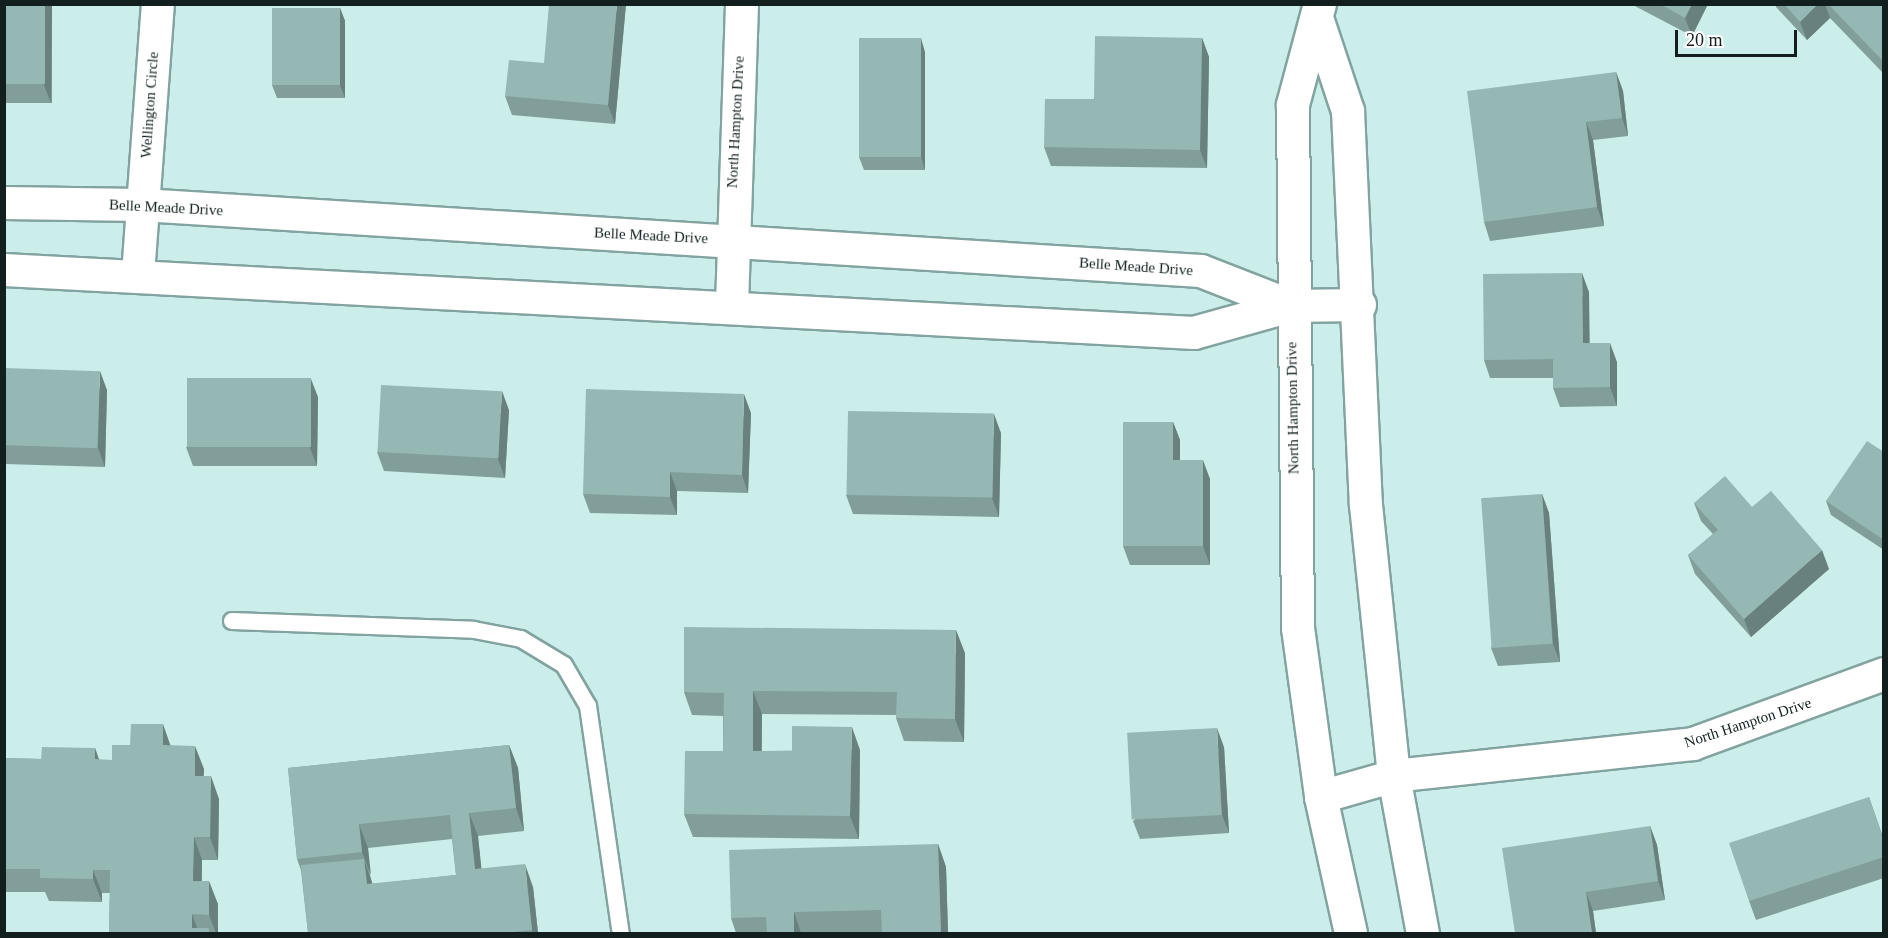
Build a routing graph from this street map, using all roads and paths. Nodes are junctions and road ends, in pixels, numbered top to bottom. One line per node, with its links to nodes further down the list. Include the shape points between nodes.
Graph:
1 (158, 4): 5 (street, Wellington Circle)
2 (742, 4): 6 (street, North Hampton Drive)
3 (1319, 13): 9 (street, North Hampton Drive, via 1348,111); 11 (street, North Hampton Drive, via 1293,105)
4 (4, 203): 5 (street, Belle Meade Drive)
5 (142, 205): 6 (street, Belle Meade Drive); 8 (street, Wellington Circle)
6 (730, 240): 10 (street); 11 (street, Belle Meade Drive, via 1201,271)
7 (4, 270): 8 (street, Belle Meade Drive)
8 (138, 275): 10 (street, Belle Meade Drive)
9 (1360, 305): 11 (street, Belle Meade Drive); 14 (street, North Hampton Drive, via 1366,505)
10 (732, 306): 11 (street, Belle Meade Drive, via 1194,333)
11 (1291, 306): 15 (street, North Hampton Drive, via 1298,628)
12 (232, 621): 16 (lane, via 474,630 521,639 564,665 588,706)
13 (1884, 674): 14 (street, North Hampton Drive, via 1693,744)
14 (1394, 776): 15 (street, North Hampton Drive); 18 (street, North Hampton Drive)
15 (1321, 796): 17 (street, North Hampton Drive)
16 (621, 933)
17 (1351, 933)
18 (1423, 933)

